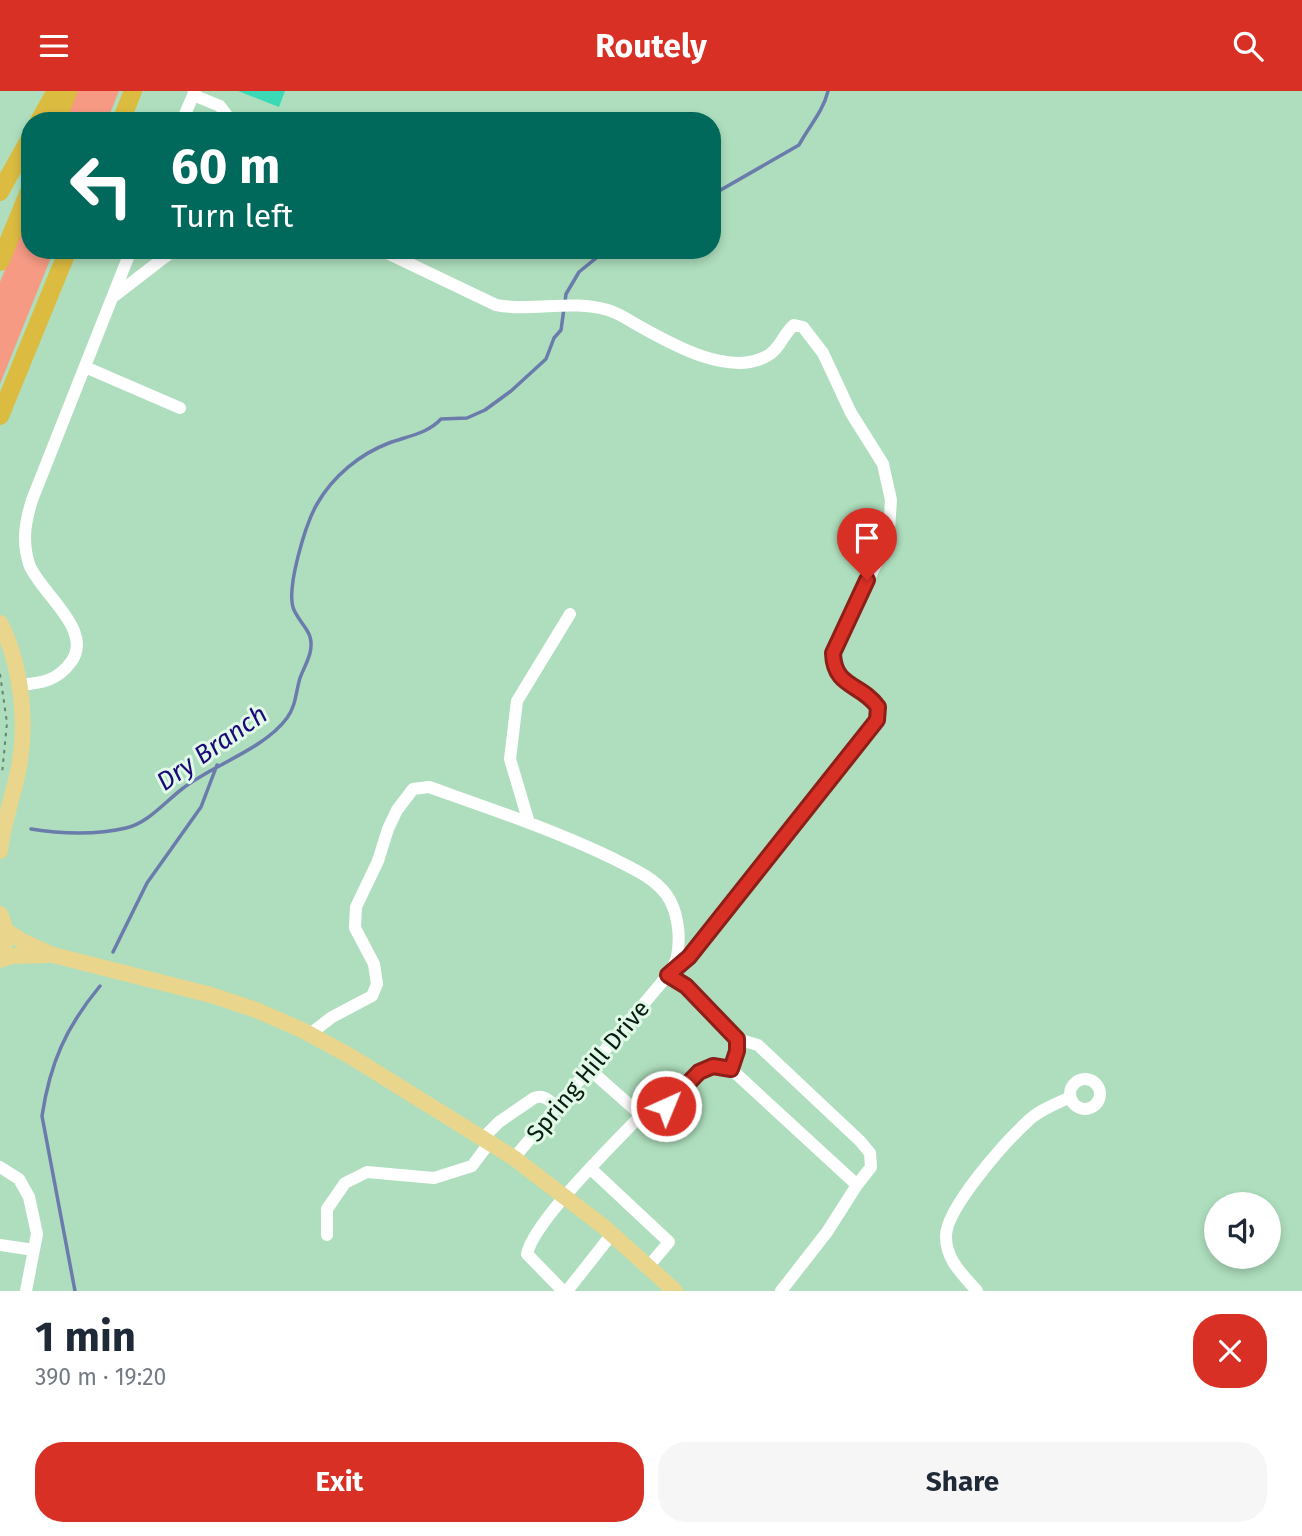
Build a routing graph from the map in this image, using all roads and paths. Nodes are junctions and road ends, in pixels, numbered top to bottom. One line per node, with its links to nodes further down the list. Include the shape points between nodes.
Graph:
1 (55, 91): 5 (highway)
2 (68, 91): 6 (highway)
3 (133, 91): 7 (highway)
4 (194, 93): 8 (street); 9 (street)
5 (44, 112)
6 (60, 112)
7 (125, 112)
8 (186, 112)
9 (224, 112)
10 (21, 154): 11 (highway)
11 (0, 191)
12 (21, 211): 17 (highway)
13 (64, 259): 21 (highway)
14 (128, 259): 18 (street)
15 (162, 259): 18 (street)
16 (400, 259): 33 (street, via 496,305 585,305 610,310 712,360 744,363 766,357 794,325 803,327 823,353 850,413 883,464 891,500 889,529 833,653 839,676 878,707 877,720 689,957)
17 (0, 262)
18 (113, 297): 19 (street)
19 (85, 367): 20 (street); 25 (street, via 32,501 24,543 41,586 75,632 74,657 53,680)
20 (180, 408)
21 (0, 416)
22 (570, 614): 27 (street, via 517,701 510,759)
23 (0, 623): 25 (main road)
24 (0, 674): 26 (path, via 7,723)
25 (19, 685): 28 (main road, via 23,744)
26 (2, 774)
27 (529, 823): 33 (street, Spring Hill Drive, via 595,850 654,881 668,896 679,931 677,957); 34 (street, Spring Hill Drive, via 429,786 413,789 387,829 379,861 356,907 355,928 374,964 377,984 372,996)
28 (1, 828): 29 (main road)
29 (0, 851)
30 (3, 922): 31 (main road, via 22,941); 32 (main road, via 5,941)
31 (54, 955): 32 (main road); 34 (main road, via 211,995)
32 (0, 958)
33 (668, 975): 35 (street, via 686,986); 36 (street, Spring Hill Drive)
34 (310, 1034): 41 (main road)
35 (737, 1039): 37 (street); 45 (street, via 758,1045 870,1153 871,1167)
36 (589, 1069): 39 (street, Spring Hill Drive); 40 (street)
37 (731, 1069): 40 (street, via 713,1066 699,1072 654,1115); 45 (street)
38 (1070, 1097): 56 (street, via 1029,1119 972,1184 950,1217 948,1251)
39 (557, 1107): 41 (street, via 546,1098 534,1098 499,1122); 42 (street, Spring Hill Drive)
40 (641, 1115): 44 (street)
41 (486, 1140): 42 (main road); 48 (street, via 472,1166 434,1178 368,1172 345,1183 327,1209)
42 (514, 1158): 46 (main road)
43 (0, 1167): 50 (street, via 19,1179 29,1197 37,1234)
44 (591, 1169): 46 (street); 51 (street, via 669,1242)
45 (857, 1185): 55 (street)
46 (566, 1196): 47 (main road); 53 (street, via 529,1242 527,1255)
47 (612, 1234): 51 (main road); 53 (street)
48 (327, 1235)
49 (0, 1245): 50 (street)
50 (34, 1250): 52 (street)
51 (648, 1267): 54 (main road)
52 (26, 1291)
53 (565, 1291)
54 (675, 1291)
55 (780, 1291)
56 (977, 1291)

